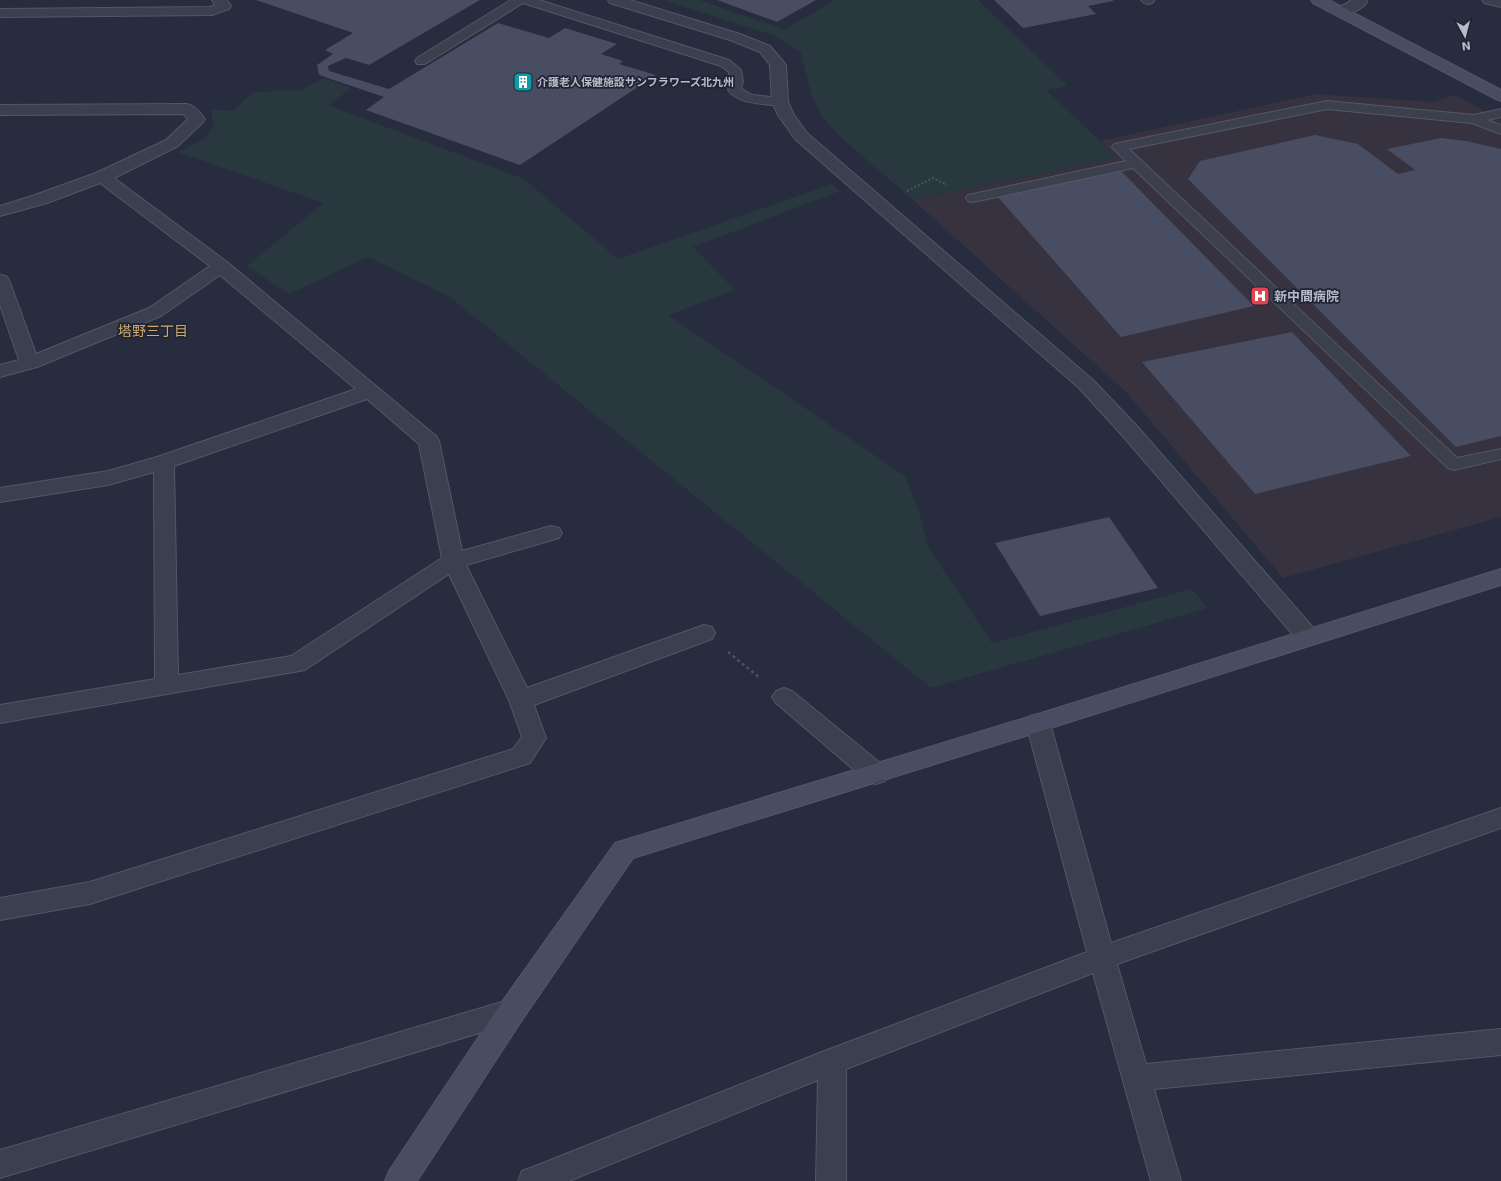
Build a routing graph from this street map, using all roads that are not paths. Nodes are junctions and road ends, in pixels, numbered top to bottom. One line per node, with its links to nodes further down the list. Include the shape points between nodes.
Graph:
1 (219, 0): 10 (street, via 224,6 212,11)
2 (519, 0): 11 (lane)
3 (527, 0): 13 (lane, via 724,63 734,70 737,82 734,90 749,98)
4 (615, 0): 13 (street, via 735,37 765,49 778,65)
5 (1318, 0): 9 (street)
6 (1357, 0): 9 (street, via 1360,2)
7 (1489, 0): 8 (street)
8 (1501, 3)
9 (1341, 12): 12 (street)
10 (0, 13)
11 (421, 61)
12 (1501, 96)
13 (780, 102): 34 (street, via 801,136 1086,384)
14 (0, 110): 19 (street, via 187,109 196,119 172,144)
15 (1501, 113): 16 (lane)
16 (1474, 119): 17 (lane); 18 (lane, via 1327,105 1119,147)
17 (1501, 130)
18 (1136, 163): 20 (lane); 27 (lane, via 1454,464)
19 (102, 177): 21 (street); 22 (street)
20 (973, 198)
21 (0, 211)
22 (220, 266): 24 (street, via 155,312); 26 (street)
23 (0, 280): 24 (street)
24 (30, 363): 25 (street)
25 (0, 371)
26 (370, 391): 28 (street); 31 (street, via 429,442)
27 (1501, 454)
28 (164, 462): 29 (street, via 108,478); 35 (street)
29 (0, 495)
30 (551, 533): 31 (street)
31 (453, 561): 35 (street, via 297,664); 37 (street)
32 (1501, 577): 34 (street)
33 (704, 633): 37 (street)
34 (1308, 637): 39 (street)
35 (167, 685): 38 (street)
36 (784, 697): 40 (street)
37 (521, 700): 42 (street, via 534,738 521,756 90,893)
38 (0, 714)
39 (1038, 723): 40 (street); 43 (street)
40 (876, 774): 44 (street, via 624,850)
41 (1501, 818): 43 (street)
42 (0, 908)
43 (1102, 958): 46 (street); 47 (street)
44 (512, 1011): 48 (street); 49 (street)
45 (1501, 1042): 47 (street)
46 (832, 1061): 50 (street); 51 (street)
47 (1137, 1078): 52 (street)
48 (0, 1164)
49 (400, 1181)
50 (534, 1181)
51 (831, 1181)
52 (1166, 1181)

